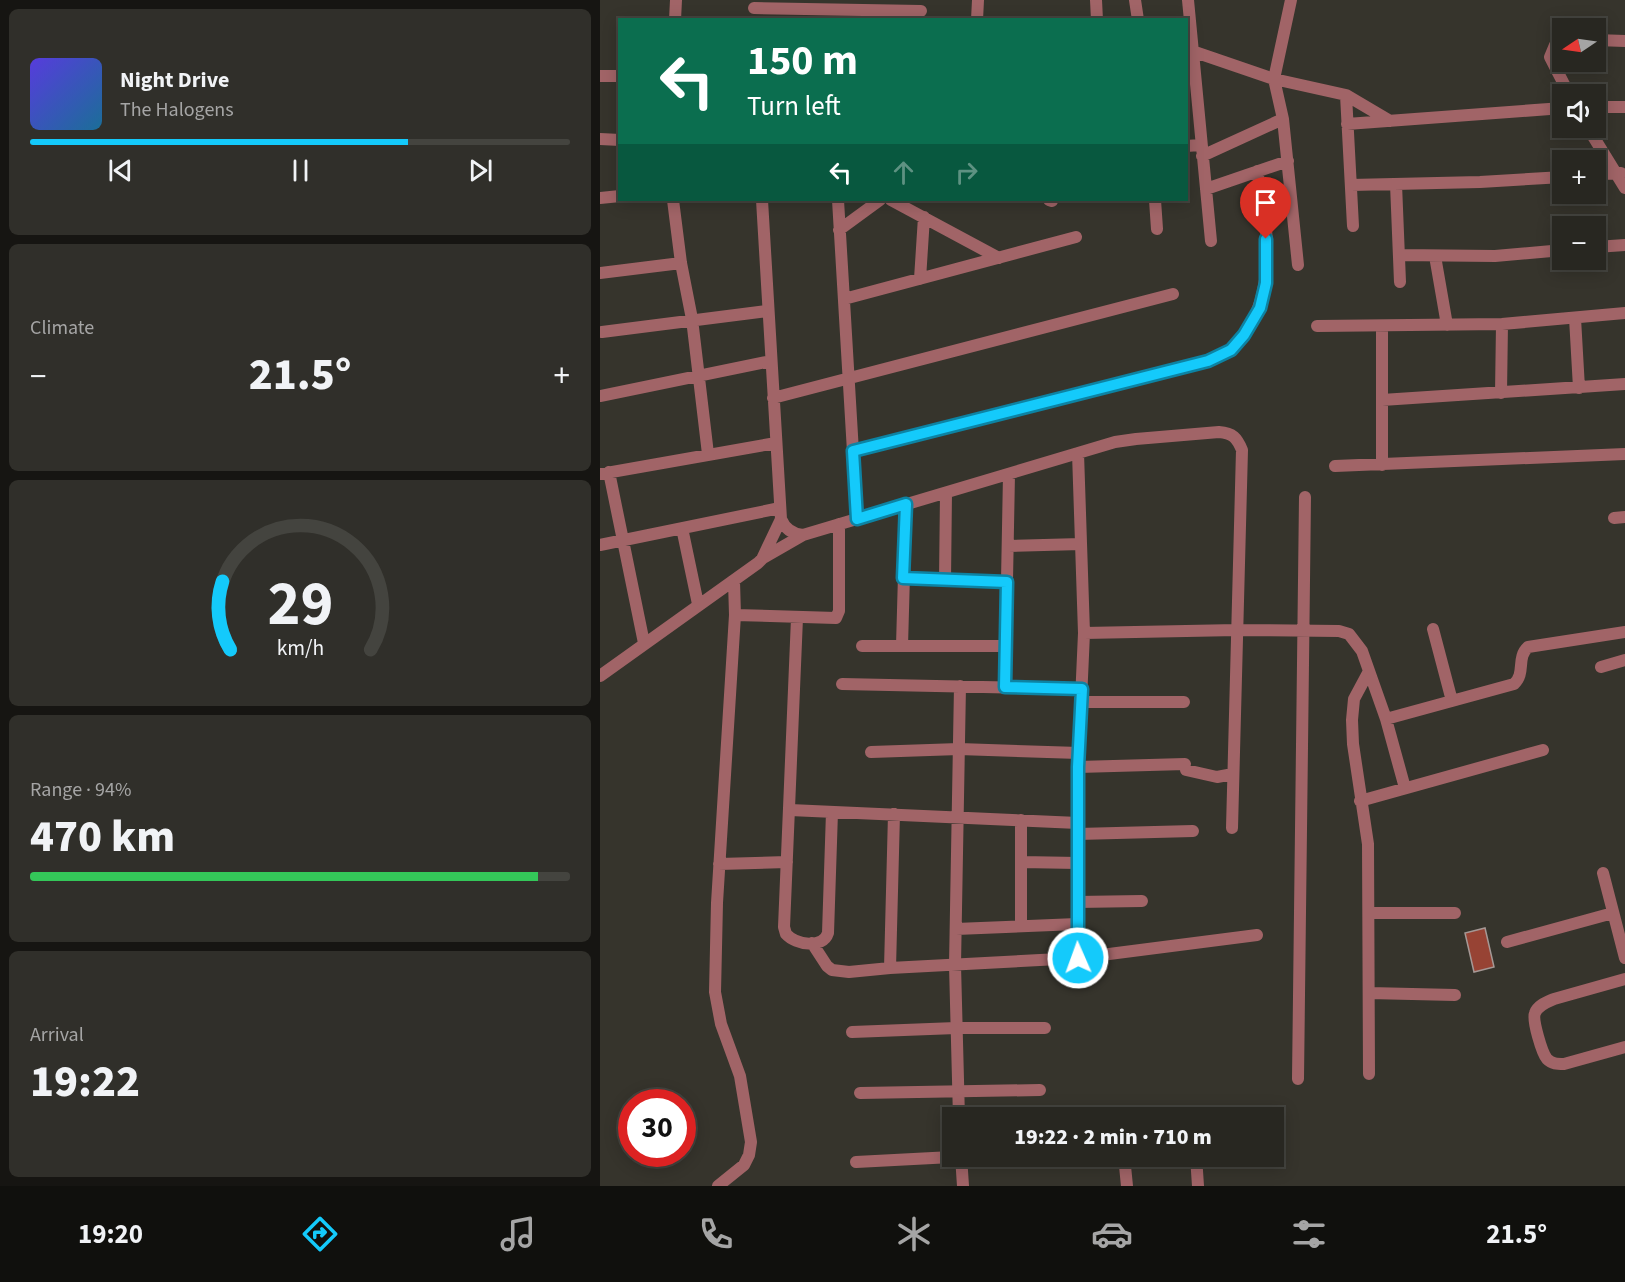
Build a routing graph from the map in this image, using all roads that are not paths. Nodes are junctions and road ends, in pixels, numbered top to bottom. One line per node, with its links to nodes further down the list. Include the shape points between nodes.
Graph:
1 (676, 0): 11 (street)
2 (978, 0): 12 (street)
3 (1096, 0): 13 (street)
4 (1135, 0): 14 (street)
5 (1188, 0): 17 (street)
6 (1291, 0): 20 (street)
7 (754, 9): 9 (street)
8 (921, 11): 10 (street)
9 (831, 15): 10 (street)
10 (902, 15)
11 (675, 18)
12 (977, 18)
13 (1097, 18)
14 (1138, 18)
15 (1606, 40): 16 (street)
16 (1625, 41)
17 (1192, 51): 20 (street); 32 (street)
18 (600, 76): 19 (street)
19 (618, 76)
20 (1274, 79): 21 (street); 25 (street)
21 (1346, 95): 26 (street); 27 (street)
22 (1606, 107): 23 (street)
23 (1625, 107)
24 (1552, 109): 26 (street)
25 (1283, 119): 32 (street); 33 (street)
26 (1391, 121): 27 (street)
27 (1347, 124): 39 (street)
28 (1595, 138): 35 (street)
29 (600, 139): 30 (street)
30 (618, 140)
31 (1188, 147): 32 (street)
32 (1201, 151): 41 (street)
33 (1288, 161): 34 (street); 63 (street)
34 (1257, 171): 41 (street); 88 (street, via 1266,225 1266,283 1260,308 1231,350 1208,361)
35 (1621, 173): 36 (street); 40 (street)
36 (1606, 174)
37 (1552, 178): 38 (street)
38 (1396, 184): 39 (street); 59 (street)
39 (1351, 185): 51 (street)
40 (1625, 188)
41 (1206, 189): 55 (street)
42 (618, 196): 43 (street)
43 (600, 198)
44 (673, 201): 62 (street)
45 (762, 201): 69 (street)
46 (838, 201): 53 (street)
47 (879, 201): 53 (street)
48 (893, 201): 50 (street)
49 (1155, 201): 52 (street)
50 (924, 217): 61 (street); 65 (street)
51 (1353, 225)
52 (1156, 229)
53 (839, 230): 68 (street)
54 (1076, 237): 61 (street)
55 (1211, 241)
56 (1625, 245): 57 (street)
57 (1606, 246)
58 (1552, 251): 60 (street)
59 (1399, 255): 60 (street); 66 (street)
60 (1436, 256): 74 (street)
61 (999, 258): 65 (street)
62 (681, 263): 64 (street); 72 (street)
63 (1298, 265)
64 (600, 273)
65 (920, 279): 68 (street)
66 (1401, 282)
67 (1173, 294): 80 (street)
68 (844, 299): 80 (street)
69 (767, 310): 72 (street); 78 (street)
70 (1625, 313): 71 (street)
71 (1575, 318): 73 (street); 82 (street)
72 (692, 319): 77 (street); 79 (street)
73 (1502, 324): 74 (street); 83 (street)
74 (1447, 325): 76 (street)
75 (1317, 326): 76 (street)
76 (1382, 326): 86 (street)
77 (602, 332)
78 (771, 361): 79 (street); 85 (street)
79 (698, 376): 84 (street); 90 (street)
80 (849, 379): 85 (street); 88 (street)
81 (1625, 384): 82 (street)
82 (1579, 388): 83 (street)
83 (1501, 393): 86 (street)
84 (600, 396)
85 (773, 398): 87 (street)
86 (1382, 400): 92 (street)
87 (776, 443): 90 (street); 99 (street)
88 (853, 451): 100 (street)
89 (1078, 453): 95 (street); 105 (street); 117 (street, via 1136,439 1219,432 1228,432 1238,440 1242,450)
90 (708, 454): 94 (street)
91 (1625, 454): 92 (street)
92 (1382, 465): 93 (street)
93 (1335, 466)
94 (604, 473): 104 (street)
95 (1009, 474): 96 (street); 107 (street)
96 (946, 493): 98 (street); 110 (street)
97 (1305, 497): 118 (street)
98 (906, 504): 100 (street); 109 (street)
99 (781, 514): 102 (street); 103 (street, via 789,530); 108 (street)
100 (857, 519): 101 (street)
101 (839, 524): 103 (street); 115 (street, via 838,615 830,619)
102 (682, 528): 104 (street); 113 (street)
103 (803, 535): 108 (street)
104 (623, 540): 106 (street); 121 (street)
105 (1081, 543): 107 (street); 120 (street)
106 (600, 545)
107 (1008, 546): 112 (street)
108 (762, 559): 111 (street)
109 (903, 578): 110 (street); 123 (street)
110 (945, 580): 112 (street)
111 (734, 581): 113 (street); 114 (street)
112 (1007, 582): 124 (street)
113 (698, 604): 121 (street)
114 (735, 615): 115 (street); 155 (street)
115 (797, 618): 144 (street)
116 (1433, 628): 133 (street)
117 (1237, 630): 118 (street); 120 (street); 141 (street)
118 (1304, 632): 127 (street, via 1349,634 1362,651); 180 (street)
119 (1625, 632): 133 (street, via 1528,647 1523,651 1519,679 1514,684)
120 (1084, 633): 132 (street)
121 (644, 643): 128 (street)
122 (862, 646): 123 (street)
123 (902, 646): 124 (street)
124 (1006, 646): 131 (street)
125 (1625, 660): 126 (street)
126 (1601, 667)
127 (1369, 671): 135 (street); 143 (street, via 1354,699 1353,711)
128 (600, 676)
129 (842, 684): 130 (street)
130 (960, 686): 131 (street); 136 (street)
131 (1005, 687): 132 (street)
132 (1081, 696): 134 (street); 139 (street)
133 (1452, 701): 135 (street)
134 (1184, 702)
135 (1386, 719): 142 (street)
136 (959, 749): 138 (street); 139 (street); 147 (street)
137 (1543, 750): 142 (street)
138 (870, 752)
139 (1079, 753): 140 (street)
140 (1078, 767): 141 (street, via 1185,767 1217,777); 150 (street)
141 (1233, 774): 149 (street)
142 (1405, 788): 143 (street)
143 (1360, 801): 159 (street, via 1368,844)
144 (790, 810): 145 (street); 152 (street)
145 (832, 812): 146 (street); 167 (street, via 828,933 820,943)
146 (894, 814): 147 (street); 171 (street)
147 (957, 817): 148 (street); 164 (street)
148 (1021, 820): 150 (street); 153 (street)
149 (1232, 828)
150 (1078, 829): 151 (street); 154 (street)
151 (1192, 831)
152 (788, 862): 155 (street); 167 (street, via 786,934 797,942)
153 (1021, 862): 154 (street); 163 (street)
154 (1078, 863): 158 (street)
155 (719, 864): 190 (street, via 715,992 721,1024 740,1076 751,1142 744,1165)
156 (1603, 873): 161 (street)
157 (1142, 901): 158 (street)
158 (1077, 902): 162 (street)
159 (1369, 913): 160 (street); 173 (street)
160 (1455, 913)
161 (1613, 913): 166 (street); 169 (street)
162 (1077, 924): 163 (street); 168 (street)
163 (1021, 926): 164 (street)
164 (956, 928): 170 (street)
165 (1257, 935): 168 (street)
166 (1506, 942)
167 (812, 943): 171 (street, via 832,970)
168 (1078, 958): 170 (street)
169 (1625, 958)
170 (955, 965): 171 (street); 175 (street)
171 (890, 968)
172 (1625, 980): 178 (street, via 1548,1001 1535,1013 1534,1021 1544,1054 1556,1064)
173 (1369, 993): 174 (street); 179 (street)
174 (1455, 995)
175 (956, 1028): 176 (street); 177 (street); 182 (street)
176 (1045, 1028)
177 (852, 1032)
178 (1625, 1047)
179 (1369, 1074)
180 (1298, 1079)
181 (1040, 1090): 182 (street)
182 (957, 1092): 183 (street); 184 (street)
183 (860, 1093)
184 (958, 1107)
185 (942, 1158): 186 (street)
186 (856, 1162)
187 (964, 1167): 191 (street)
188 (1125, 1167): 192 (street)
189 (1197, 1167): 193 (street)
190 (718, 1186)
191 (963, 1186)
192 (1127, 1186)
193 (1198, 1186)

